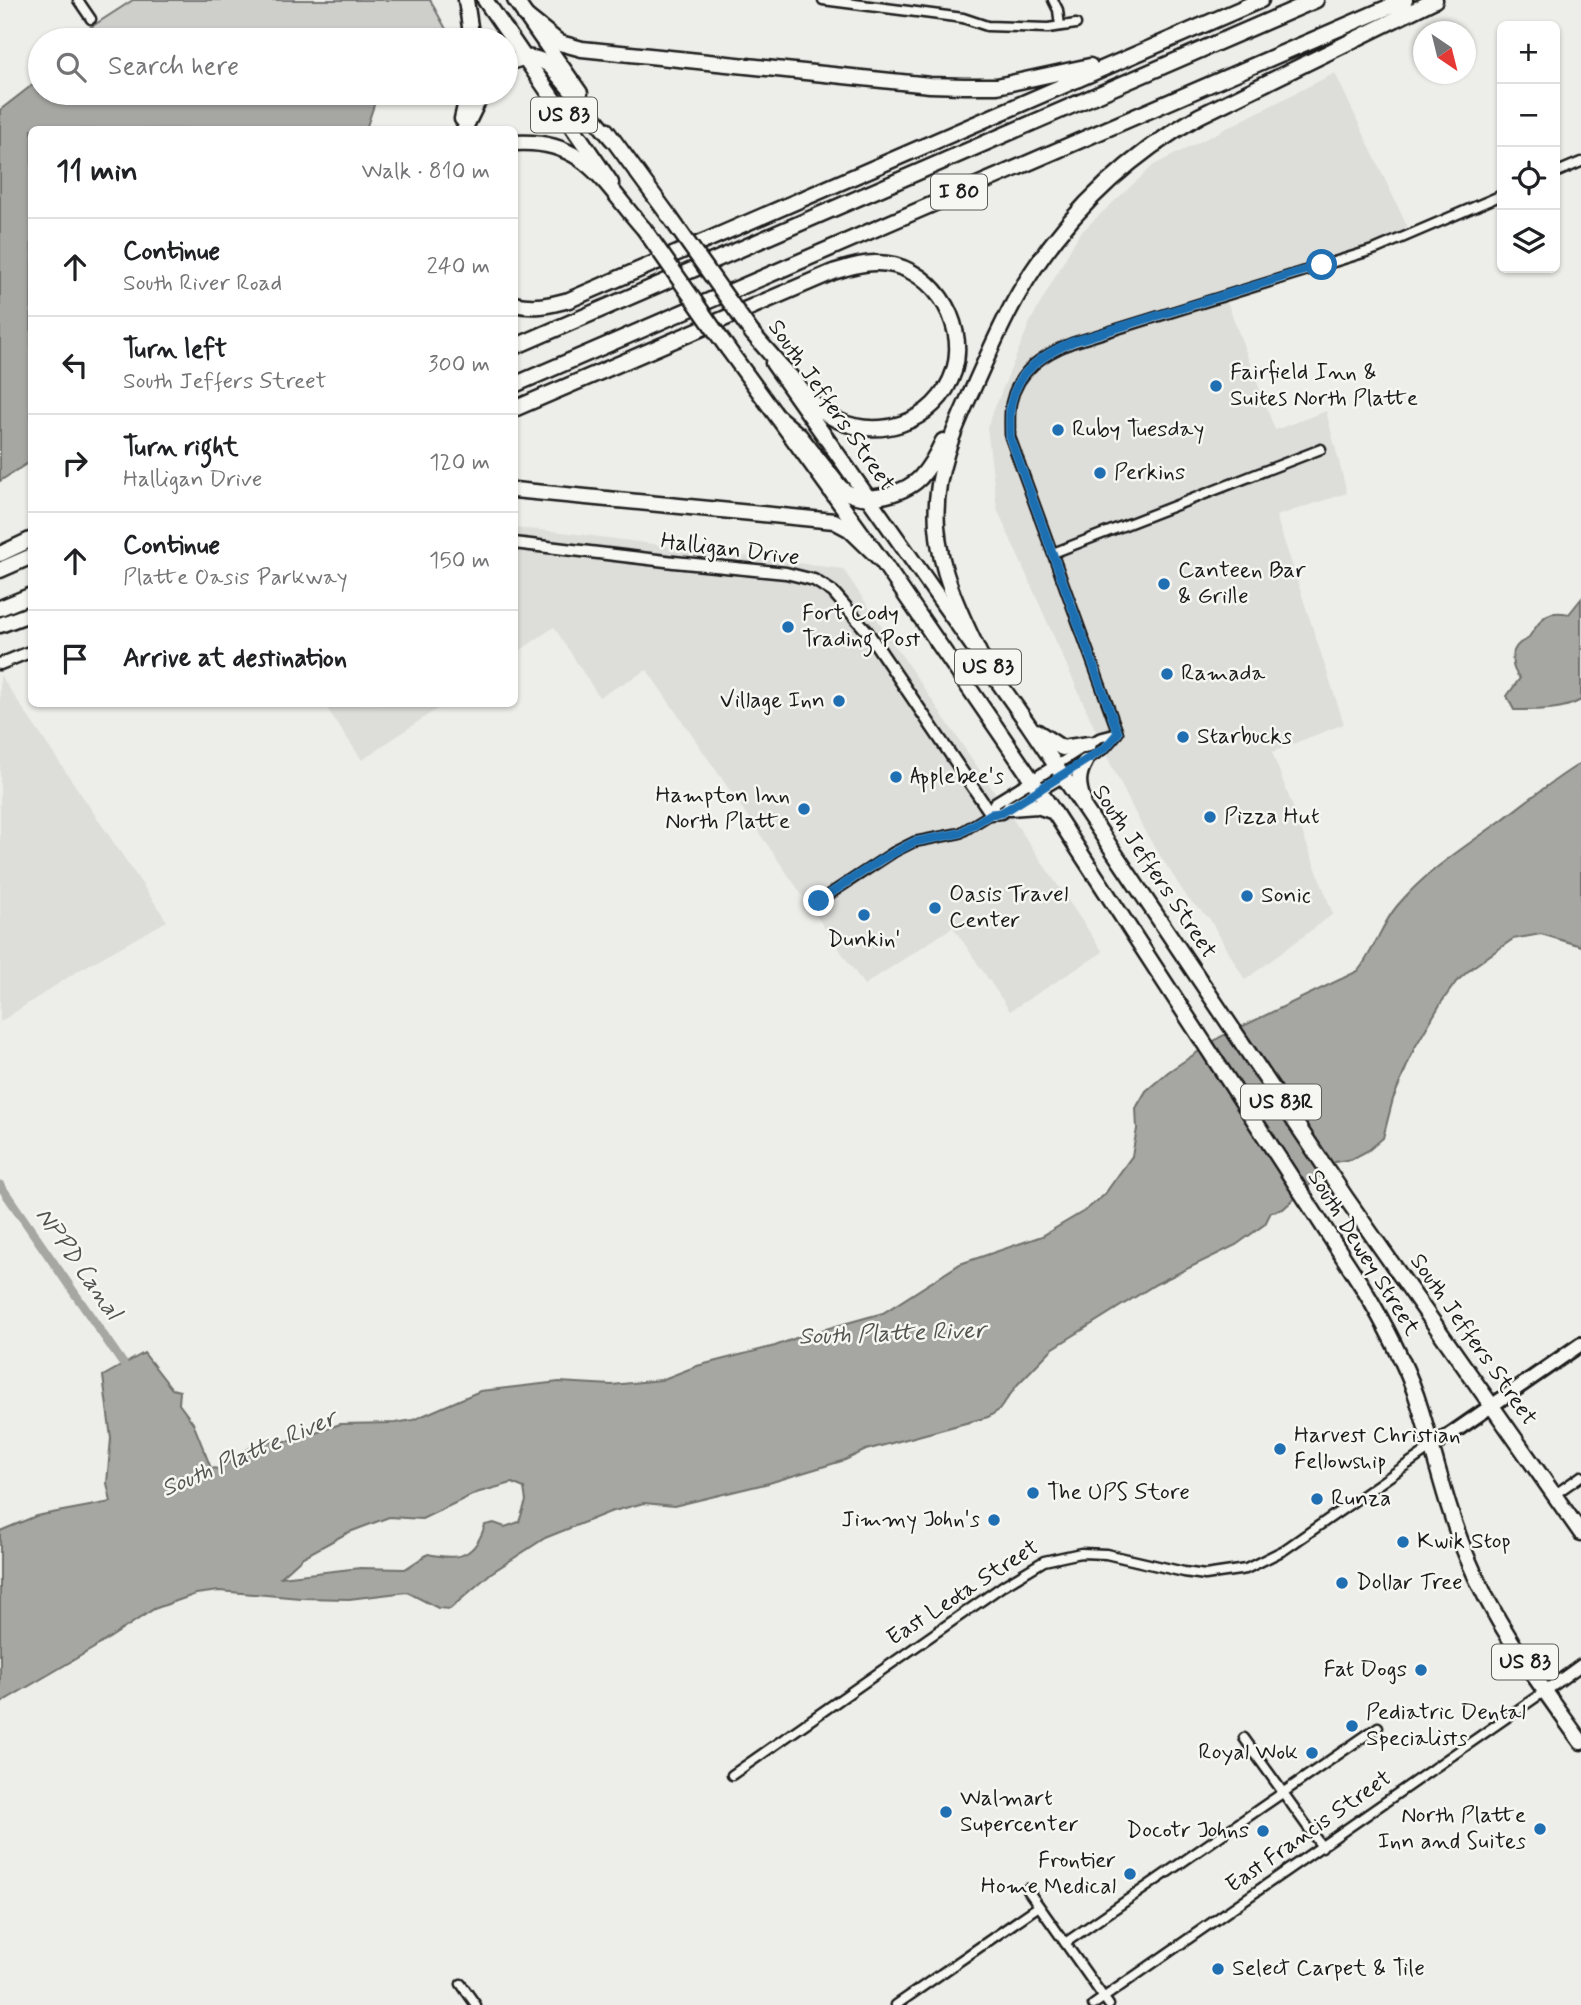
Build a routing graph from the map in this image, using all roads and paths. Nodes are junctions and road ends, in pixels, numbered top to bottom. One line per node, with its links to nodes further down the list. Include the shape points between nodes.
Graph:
1 (78, 0): 12 (street)
2 (466, 0): 15 (highway)
3 (485, 0): 16 (highway, South Jeffers Street / US 83)
4 (515, 0): 11 (highway, South Jeffers Street / US 83)
5 (823, 0): 14 (street, via 963,18 987,26)
6 (1053, 0): 14 (street)
7 (1261, 0): 17 (highway)
8 (1316, 0): 34 (highway, I 80)
9 (1405, 0): 35 (highway, I 80)
10 (1435, 0): 33 (highway, via 1199,116 1145,150 1063,228 1018,293)
11 (525, 15): 17 (highway, via 560,43 582,49 930,85 997,86 1042,78); 25 (highway, South Jeffers Street / US 83)
12 (91, 19)
13 (1076, 24): 14 (street)
14 (1060, 26)
15 (470, 28)
16 (505, 28)
17 (1171, 39): 31 (highway, via 569,300 544,307)
18 (518, 47): 19 (highway, South Jeffers Street / US 83)
19 (525, 57): 20 (highway); 25 (highway, via 549,65); 30 (highway, South Jeffers Street / US 83)
20 (518, 60)
21 (466, 105): 23 (highway)
22 (476, 105): 24 (highway)
23 (463, 126)
24 (464, 126)
25 (612, 139): 32 (highway, South Jeffers Street / US 83, bridge)
26 (518, 143): 30 (highway, via 550,144 583,159)
27 (1581, 162): 28 (street)
28 (1560, 171)
29 (1497, 197): 43 (street, via 1376,249 1072,342 1031,365 1011,402 1010,437)
30 (644, 229): 37 (highway, South Jeffers Street / US 83, bridge)
31 (518, 305)
32 (752, 334): 36 (highway, via 808,400 841,422 872,430 894,428 929,408 949,383 957,358 952,318 939,293 905,270 875,263 833,272); 40 (highway, South Jeffers Street / US 83)
33 (993, 344): 40 (highway, via 926,471 901,489); 53 (highway, via 949,443 936,526 944,573)
34 (518, 345)
35 (518, 383)
36 (518, 407)
37 (778, 416): 40 (highway, via 846,494); 46 (highway, South Jeffers Street / US 83)
38 (1321, 449): 43 (street)
39 (518, 490): 46 (highway, via 834,521 849,528)
40 (868, 497): 53 (highway, South Jeffers Street / US 83)
41 (28, 541): 44 (highway)
42 (518, 543): 63 (street, Halligan Drive, via 786,573 814,580 833,592 866,630)
43 (1053, 553): 56 (street)
44 (0, 554)
45 (28, 558): 47 (highway)
46 (882, 561): 60 (highway, South Jeffers Street / US 83)
47 (0, 570)
48 (28, 597): 49 (highway)
49 (0, 608)
50 (28, 614): 51 (highway)
51 (0, 625)
52 (28, 653): 54 (street)
53 (983, 661): 55 (highway, South Jeffers Street / US 83)
54 (0, 664)
55 (1028, 724): 57 (highway, via 1062,748); 59 (highway, South Jeffers Street / US 83)
56 (1118, 733): 57 (street); 58 (street)
57 (1089, 744): 59 (street)
58 (1085, 762): 59 (street); 64 (highway, via 1078,785)
59 (1059, 771): 60 (street); 64 (highway, South Jeffers Street / US 83)
60 (1035, 784): 61 (street); 62 (highway, South Jeffers Street / US 83); 63 (street, via 995,803)
61 (1010, 808): 62 (highway, via 1037,806); 63 (street)
62 (1054, 812): 67 (highway, South Jeffers Street / US 83)
63 (991, 814): 65 (street, via 960,833 914,842 894,852)
64 (1090, 818): 66 (highway, South Jeffers Street / US 83)
65 (819, 901)
66 (1217, 1006): 69 (highway, South Jeffers Street / US 83R)
67 (1190, 1024): 70 (highway, South Dewey Street / US 83, via 1388,1331)
68 (1581, 1344): 69 (main road, East Leota Street)
69 (1491, 1406): 70 (main road, East Leota Street); 72 (highway, South Jeffers Street)
70 (1432, 1447): 75 (highway, South Dewey Street / US 83, via 1471,1568 1507,1635); 79 (street, East Leota Street, via 1284,1550 1246,1569 1206,1575 1095,1553 1044,1561)
71 (1581, 1476): 72 (street)
72 (1554, 1495): 73 (highway, South Jeffers Street)
73 (1581, 1533)
74 (1581, 1665): 75 (street, East Francis Street)
75 (1545, 1691): 78 (highway, South Dewey Street / US 83); 81 (street, East Francis Street)
76 (1378, 1727): 80 (street)
77 (1244, 1738): 80 (street)
78 (1581, 1742)
79 (732, 1775)
80 (1283, 1793): 81 (street); 84 (street)
81 (1322, 1847): 86 (street, East Francis Street)
82 (1027, 1889): 83 (street)
83 (1039, 1906): 84 (street); 88 (street)
84 (1065, 1943): 86 (street)
85 (461, 1984): 87 (street)
86 (1106, 2001): 89 (street, East Francis Street)
87 (476, 2005)
88 (896, 2005)
89 (1093, 2005)

